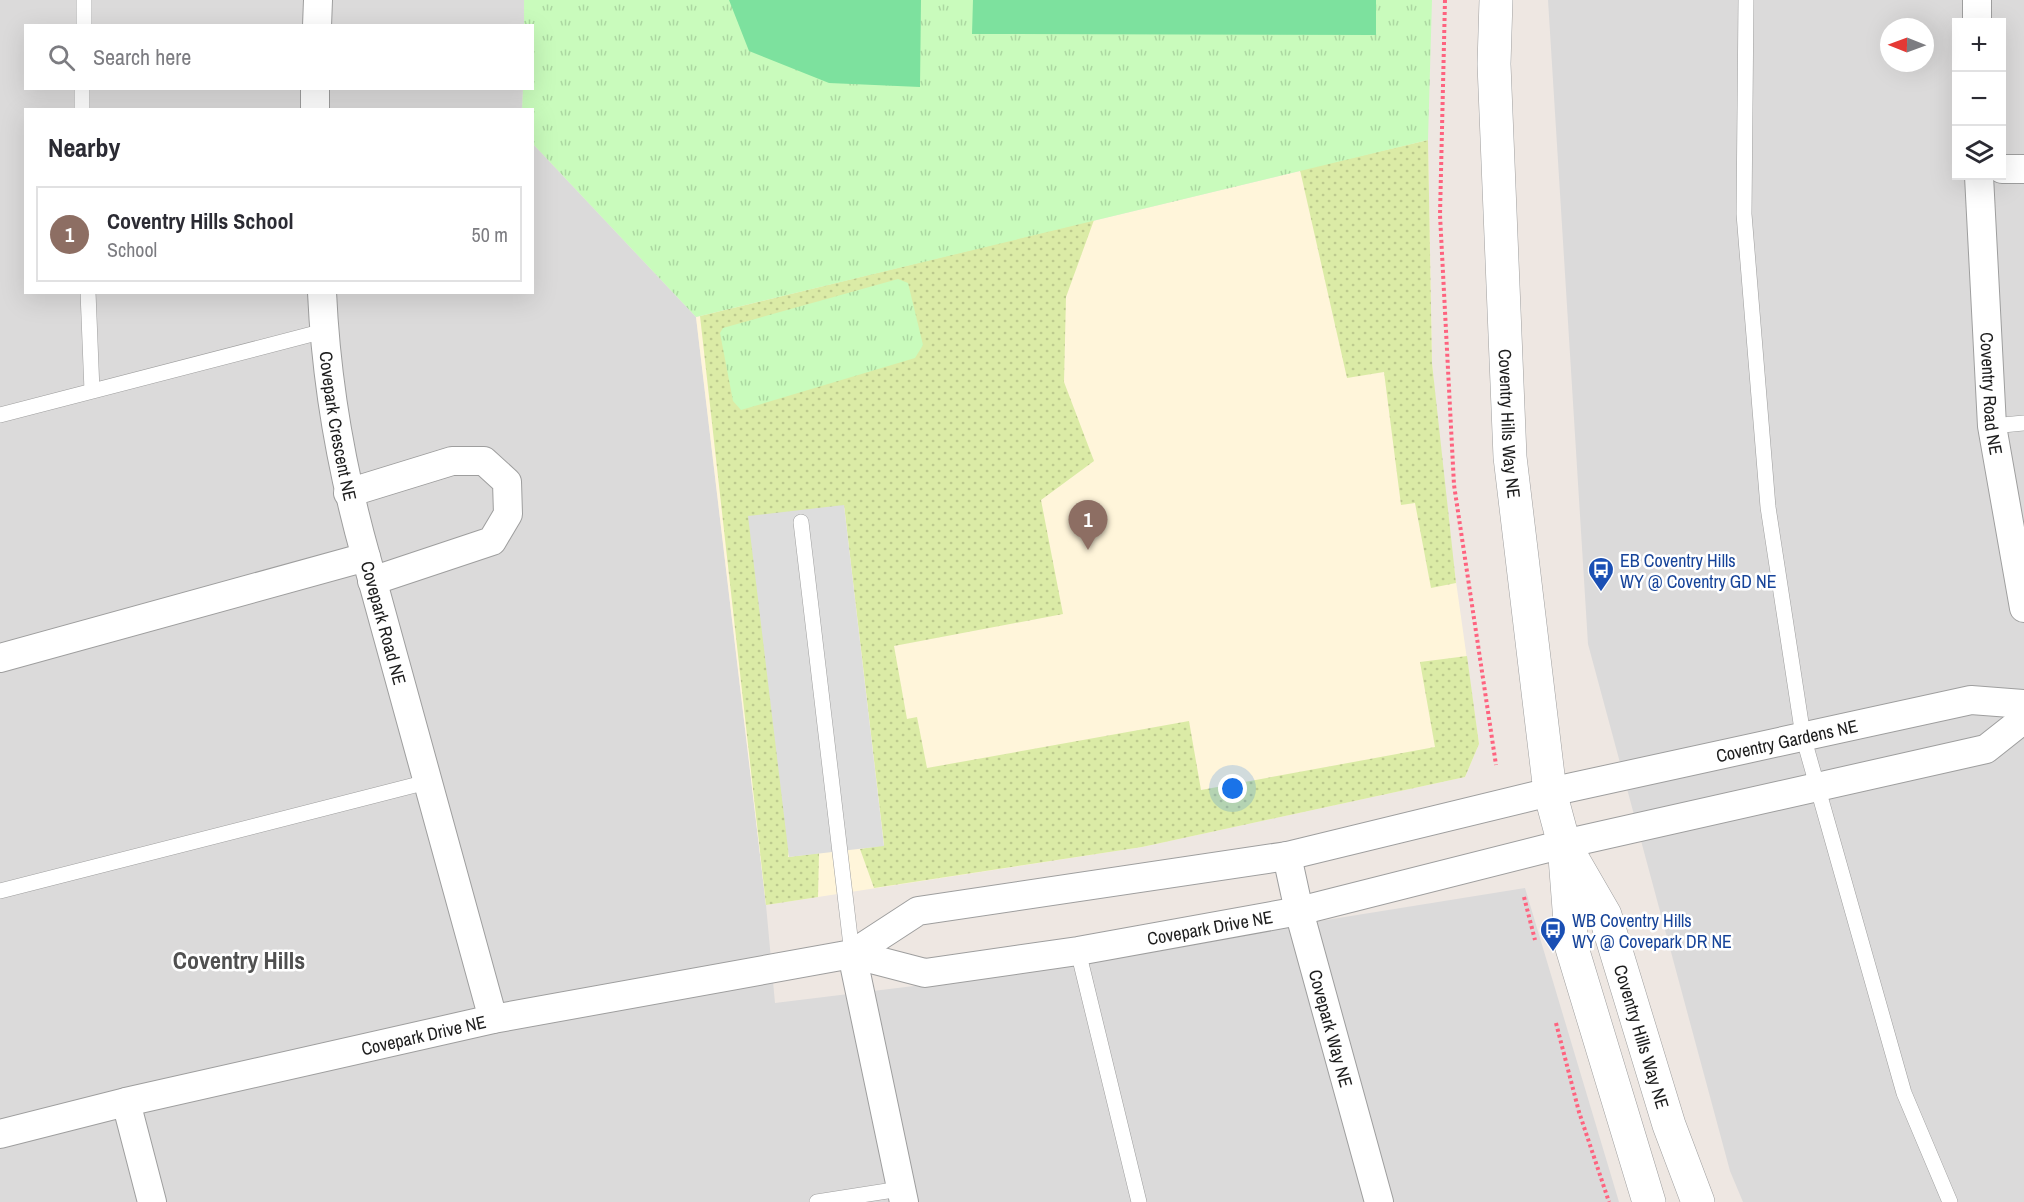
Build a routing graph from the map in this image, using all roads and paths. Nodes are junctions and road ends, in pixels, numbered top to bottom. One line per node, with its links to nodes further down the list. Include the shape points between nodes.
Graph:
1 (84, 0): 8 (lane)
2 (318, 0): 9 (street)
3 (1445, 0): 32 (path, via 1440,215 1455,485)
4 (1496, 0): 35 (street, Coventry Hills Way NE, via 1494,64 1510,457)
5 (1746, 0): 31 (lane, via 1744,214 1768,507)
6 (1977, 0): 7 (street)
7 (1977, 18)
8 (84, 24)
9 (317, 24)
10 (82, 90): 12 (lane)
11 (315, 90): 13 (street)
12 (82, 108)
13 (315, 108)
14 (2006, 169): 15 (street)
15 (2024, 169)
16 (1979, 180): 23 (street, Coventry Road NE)
17 (88, 294): 20 (lane)
18 (322, 294): 19 (street, Covepark Crescent NE)
19 (324, 331): 20 (lane); 24 (street, Covepark Crescent NE)
20 (92, 391): 21 (lane)
21 (0, 416)
22 (2024, 423): 23 (lane)
23 (1992, 426): 27 (street, Coventry Road NE)
24 (348, 494): 26 (street, Covepark Crescent NE); 26 (street, via 452,461 484,461 507,482 508,514 492,541)
25 (801, 522): 43 (lane)
26 (369, 569): 28 (street, Covepark Road NE); 33 (street, Covepark Road NE)
27 (2024, 608)
28 (0, 658)
29 (2024, 704): 31 (street, Coventry Gardens NE, via 1971,700)
30 (2024, 719): 34 (street, via 1986,749)
31 (1803, 736): 34 (lane); 35 (street, Coventry Gardens NE)
32 (1496, 765)
33 (427, 783): 38 (lane); 44 (street, Covepark Road NE)
34 (1816, 787): 36 (street); 56 (lane, via 1904,1093)
35 (1550, 792): 36 (street, Coventry Hills Way NE); 37 (street, Covepark Drive NE)
36 (1564, 844): 40 (street, Covepark Drive NE); 54 (street, Coventry Hills Way NE, via 1572,948); 55 (street, Coventry Hills Way NE, via 1605,915 1669,1125)
37 (1287, 856): 40 (street, Covepark Way NE); 43 (street, Covepark Drive NE, via 918,911)
38 (0, 891)
39 (1524, 897): 41 (path)
40 (1299, 911): 42 (street, Covepark Drive NE); 52 (street, Covepark Way NE)
41 (1536, 942)
42 (1078, 951): 43 (street, Covepark Drive NE, via 925,973); 51 (lane)
43 (852, 954): 44 (street, Covepark Drive NE); 48 (street)
44 (493, 1019): 46 (street, Covepark Drive NE)
45 (1556, 1022): 53 (path, via 1579,1112)
46 (126, 1102): 47 (street, Covepark Drive NE); 49 (street)
47 (0, 1134)
48 (902, 1196): 50 (lane)
49 (152, 1202)
50 (817, 1202)
51 (1139, 1202)
52 (1378, 1202)
53 (1609, 1202)
54 (1649, 1202)
55 (1698, 1202)
56 (1950, 1202)

